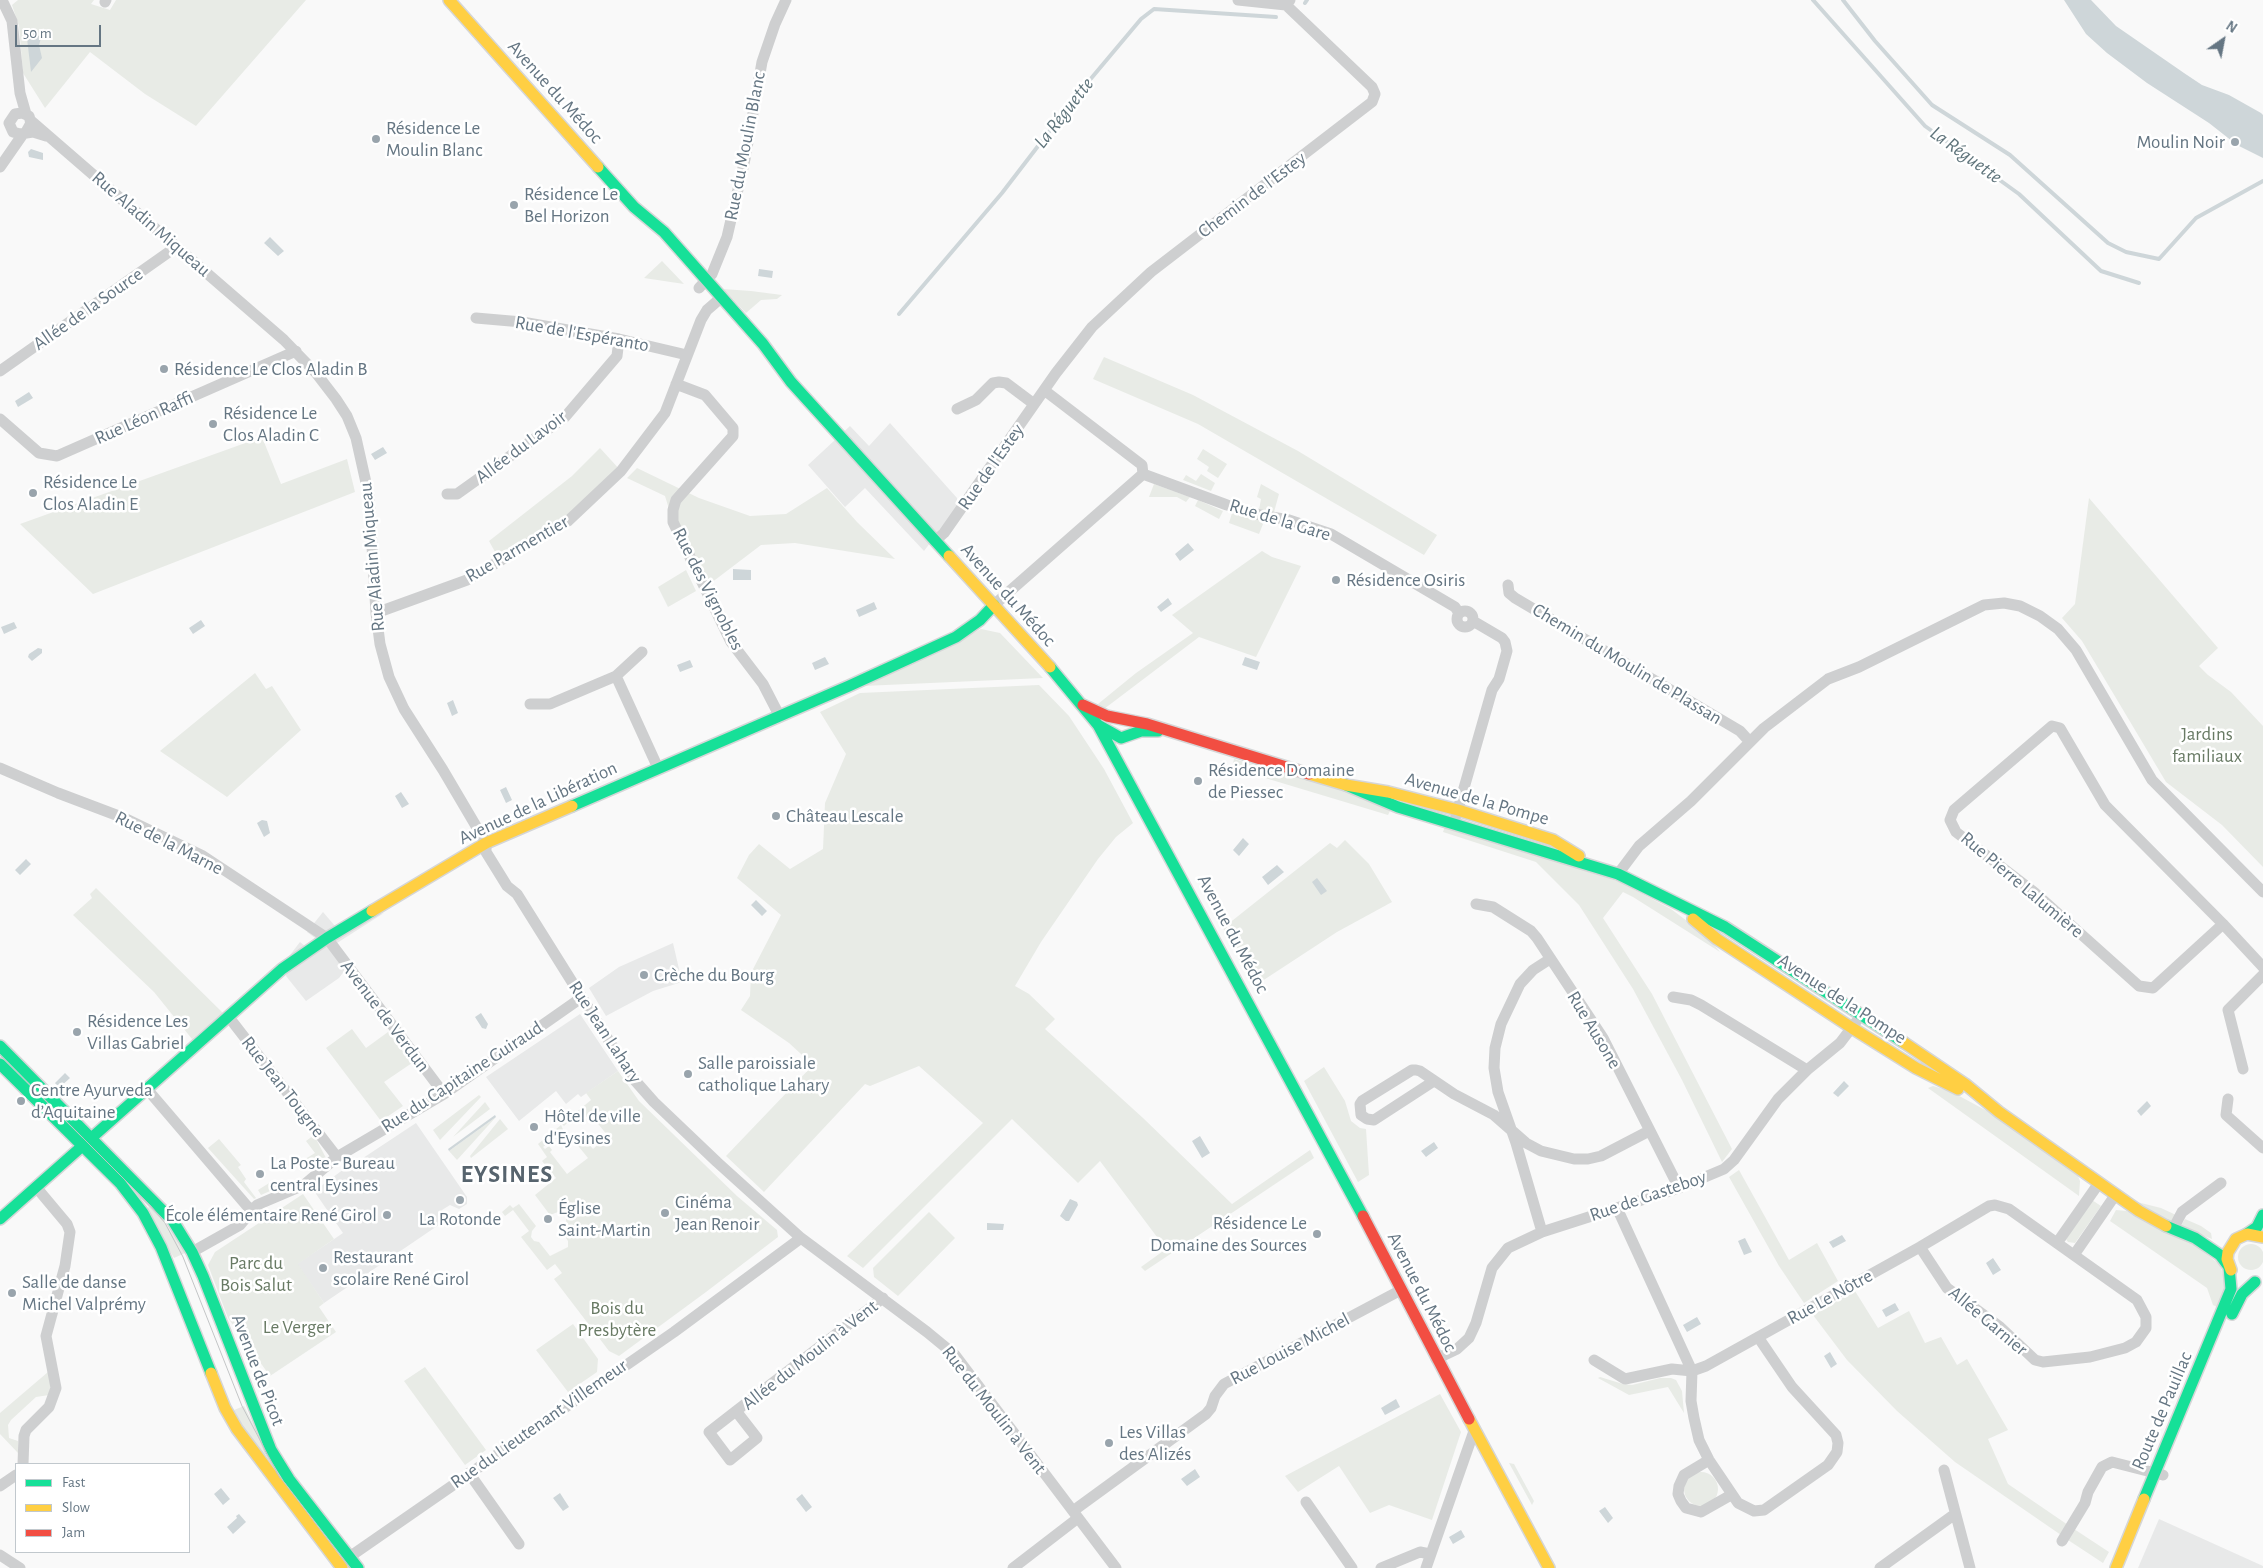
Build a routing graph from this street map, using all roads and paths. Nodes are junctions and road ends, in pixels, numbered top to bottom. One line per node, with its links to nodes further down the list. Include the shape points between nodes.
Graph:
1 (2, 0): 6 (street, via 12,21 20,93)
2 (449, 0): 9 (street, Avenue du Médoc, via 634,207 664,232)
3 (786, 0): 9 (street, Rue du Moulin Blanc, via 762,62 727,237 712,274)
4 (1238, 0): 5 (street)
5 (1288, 2): 17 (street, Chemin de l'Estey, via 1372,87 1375,94 1372,102 1150,272 1092,327)
6 (18, 123): 7 (street); 8 (street, Rue Aladin Miqueau, via 50,137)
7 (3, 162)
8 (176, 247): 13 (street, Rue Aladin Miqueau); 15 (street, Allée de la Source)
9 (703, 284): 10 (street, Avenue du Médoc)
10 (718, 301): 14 (street, Rue Parmentier, via 701,320); 23 (street, Avenue du Médoc, via 763,344 791,382)
11 (476, 318): 12 (street, Rue de l'Espéranto, via 522,322)
12 (619, 339): 14 (street, Rue de l'Espéranto); 22 (street, Allée du Lavoir, via 617,356 565,418 457,494)
13 (296, 351): 20 (street, Rue Léon Raffi, via 62,455 45,456); 26 (street, Rue Aladin Miqueau, via 336,399 356,438 369,496)
14 (687, 355): 16 (street, Rue Parmentier)
15 (0, 371)
16 (676, 384): 26 (street, Rue Parmentier, via 665,413 621,471 568,521 467,580); 31 (street, Rue des Vignobles, via 705,395 733,428 733,436 676,500 672,510 673,522 732,642 763,684)
17 (1044, 390): 18 (street, Rue de l'Estey); 21 (street, via 1142,465)
18 (1034, 404): 19 (street, via 1006,383 999,382 993,383 976,400); 23 (street, Rue de l'Estey, via 944,533)
19 (957, 409)
20 (0, 419)
21 (1143, 474): 25 (street); 40 (street, Rue de la Gare, via 1227,505 1332,534 1456,607 1459,613 1469,612 1473,615 1473,622 1502,638 1507,651 1499,679 1492,690)
22 (447, 494)
23 (935, 541): 25 (street, Avenue du Médoc)
24 (1508, 586): 35 (street, Chemin du Moulin de Plassan, via 1515,598 1740,731)
25 (994, 605): 30 (street, Avenue du Médoc); 31 (street, Avenue de la Libération, via 956,637)
26 (376, 613): 42 (street, Rue Aladin Miqueau, via 380,644 396,693)
27 (642, 652): 28 (street)
28 (616, 676): 29 (street, via 550,704); 38 (street)
29 (530, 704)
30 (1083, 705): 32 (street, Avenue du Médoc); 33 (street, Avenue de la Pompe, via 1107,716)
31 (779, 715): 38 (street, Avenue de la Libération)
32 (1098, 725): 34 (street); 36 (street, Avenue du Médoc)
33 (1165, 731): 34 (street, Avenue de la Pompe, via 1141,731); 39 (street, Avenue de la Pompe)
34 (1121, 738): 36 (street)
35 (1750, 742): 44 (street, via 1691,801 1639,846); 45 (street, via 1828,679 1984,605 2004,603 2020,606 2058,629 2076,650 2152,780)
36 (1119, 761): 95 (street, Avenue du Médoc, via 1336,1162)
37 (0, 768): 49 (street, Rue de la Marne, via 124,818 185,847)
38 (658, 768): 42 (street, Avenue de la Libération)
39 (1346, 785): 40 (street, Avenue de la Pompe); 41 (street, Avenue de la Pompe, via 1398,807)
40 (1458, 810): 41 (street); 43 (street, Avenue de la Pompe, via 1553,840)
41 (1454, 824): 43 (street, Avenue de la Pompe)
42 (486, 843): 49 (street, Avenue de la Libération); 54 (street, Rue Jean Lahary, via 486,852 517,894)
43 (1591, 864): 44 (street, Avenue de la Pompe)
44 (1618, 874): 46 (street, Avenue de la Pompe)
45 (2263, 892)
46 (1674, 903): 55 (street, Avenue de la Pompe, via 1725,928); 57 (street, Avenue de la Pompe, via 1717,939)
47 (1476, 904): 50 (street, Rue Ausone, via 1493,907 1531,931)
48 (2223, 924): 48 (street, Rue Pierre Lalumière, via 2105,805 2060,728 2052,726 1954,810 1950,820 1956,832 2034,892 2139,986 2153,988); 51 (street, Rue Pierre Lalumière)
49 (327, 938): 56 (street, Avenue de la Libération, via 282,969); 64 (street, Avenue de Verdun)
50 (1550, 959): 67 (street, via 1520,984 1501,1024 1494,1068 1498,1092); 68 (street, Rue Ausone, via 1603,1038)
51 (2263, 966)
52 (2263, 975): 60 (street, via 2228,1010)
53 (1673, 997): 61 (street, via 1701,1005)
54 (581, 998): 64 (street, Rue du Capitaine Guiraud); 86 (street, Rue Jean Lahary, via 637,1084 751,1195)
55 (1861, 1015): 57 (street, Rue de Gasteboy); 66 (street, Avenue de la Pompe, via 1965,1084)
56 (228, 1016): 63 (street, Avenue de la Libération); 72 (street, Rue Jean Tougne)
57 (1852, 1028): 61 (street, Rue de Gasteboy, via 1840,1043); 66 (street, Avenue de la Pompe, via 1916,1068)
58 (0, 1046): 69 (street, Avenue de Picot)
59 (0, 1064): 70 (street, Avenue de Picot)
60 (2243, 1069)
61 (1807, 1070): 76 (street, Rue de Gasteboy, via 1773,1104 1729,1165)
62 (1434, 1081): 62 (street, via 1420,1071 1412,1070 1362,1101 1361,1115 1374,1120); 67 (street)
63 (147, 1089): 69 (street, Avenue de la Libération); 79 (street)
64 (444, 1094): 72 (street, Rue du Capitaine Guiraud)
65 (2228, 1099): 71 (street, via 2226,1115)
66 (1999, 1112): 73 (street, Avenue de la Pompe)
67 (1511, 1128): 68 (street, via 1533,1148 1574,1159 1601,1156); 83 (street)
68 (1649, 1131): 76 (street, Rue Ausone)
69 (92, 1138): 70 (street, Avenue de la Libération); 91 (street, Avenue de Picot, via 164,1211)
70 (83, 1146): 75 (street); 119 (street, Avenue de Picot, via 120,1183 148,1222 236,1429)
71 (2263, 1148)
72 (337, 1157): 79 (street, Rue du Capitaine Guiraud, via 304,1185 257,1205)
73 (2099, 1182): 77 (street, Avenue de la Pompe); 89 (street)
74 (2221, 1183): 82 (street, via 2182,1212)
75 (36, 1187): 81 (street); 104 (street, via 70,1232 65,1266 46,1336 56,1388 49,1407 26,1430)
76 (1679, 1188): 78 (street, Rue de Gasteboy)
77 (2116, 1194): 82 (street, Avenue de la Pompe); 92 (street)
78 (1617, 1208): 83 (street, Rue de Gasteboy); 100 (street)
79 (253, 1210): 91 (street, Rue du Capitaine Guiraud, via 240,1225)
80 (2263, 1215): 84 (street, via 2257,1227)
81 (0, 1218)
82 (2172, 1229): 87 (street, Avenue de la Pompe)
83 (1542, 1232): 98 (street, Rue de Gasteboy, via 1508,1248 1496,1260 1469,1338 1457,1349)
84 (2246, 1234): 85 (street); 88 (street)
85 (2263, 1237)
86 (801, 1238): 96 (street, Rue du Moulin à Vent); 106 (street, Rue du Lieutenant Villemeur, via 674,1332)
87 (2195, 1238): 88 (street, Avenue de la Pompe, via 2214,1241); 93 (street, Avenue de la Pompe, via 2216,1251)
88 (2236, 1239): 93 (street, Route de Pauillac, via 2228,1252)
89 (2057, 1243): 90 (street, Rue Le Nôtre, via 2009,1209 1995,1205); 92 (street, Allée Garnier)
90 (1920, 1247): 92 (street, Allée Garnier, via 1946,1288 2000,1327 2028,1356 2043,1362 2090,1358 2125,1348 2136,1342 2146,1328 2141,1304); 97 (street, Rue Le Nôtre)
91 (192, 1252): 118 (street, Avenue de Picot, via 271,1450 289,1479)
92 (2074, 1254)
93 (2229, 1267): 94 (street, Avenue de la Pompe, via 2239,1279); 107 (street, Route de Pauillac, via 2232,1284 2226,1304)
94 (2259, 1280): 107 (street, Route de Pauillac, via 2246,1289 2237,1303)
95 (1401, 1290): 98 (street, Avenue du Médoc); 113 (street, Rue Louise Michel, via 1224,1384 1206,1414)
96 (883, 1298): 101 (street, Allée du Moulin à Vent); 113 (street, Rue du Moulin à Vent, via 954,1355)
97 (1758, 1337): 100 (street, Rue Le Nôtre); 110 (street, via 1792,1387 1836,1435 1837,1452 1828,1465 1764,1510 1746,1509)
98 (1436, 1359): 102 (street, Avenue du Médoc)
99 (1594, 1360): 100 (street, via 1625,1378 1672,1369)
100 (1692, 1371): 103 (street, via 1694,1418)
101 (736, 1412)
102 (1474, 1431): 116 (street); 127 (street, Avenue du Médoc)
103 (1709, 1460): 110 (street); 110 (street, via 1688,1471 1681,1480 1678,1494 1681,1501 1686,1508 1701,1512)
104 (23, 1463)
105 (1944, 1470): 112 (street)
106 (469, 1473): 115 (street); 118 (street, Rue du Lieutenant Villemeur)
107 (2159, 1474): 114 (street, via 2112,1462 2102,1467); 130 (street, Route de Pauillac); 131 (street, Route de Pauillac)
108 (15, 1476): 109 (street)
109 (0, 1486)
110 (1731, 1495)
111 (1306, 1502): 124 (street)
112 (1955, 1514): 128 (street); 129 (street)
113 (1076, 1515): 122 (street, Rue Louise Michel); 123 (street, Rue du Moulin à Vent)
114 (2062, 1541)
115 (519, 1544)
116 (1430, 1554): 125 (street, via 1420,1552); 126 (street)
117 (0, 1555): 120 (street)
118 (349, 1556): 119 (street, Rue du Lieutenant Villemeur); 121 (street, Avenue de Picot)
119 (341, 1566)
120 (20, 1568)
121 (358, 1568)
122 (1013, 1568)
123 (1116, 1568)
124 (1352, 1568)
125 (1381, 1568)
126 (1426, 1568)
127 (1549, 1568)
128 (1880, 1568)
129 (1970, 1568)
130 (2116, 1568)
131 (2124, 1568)

